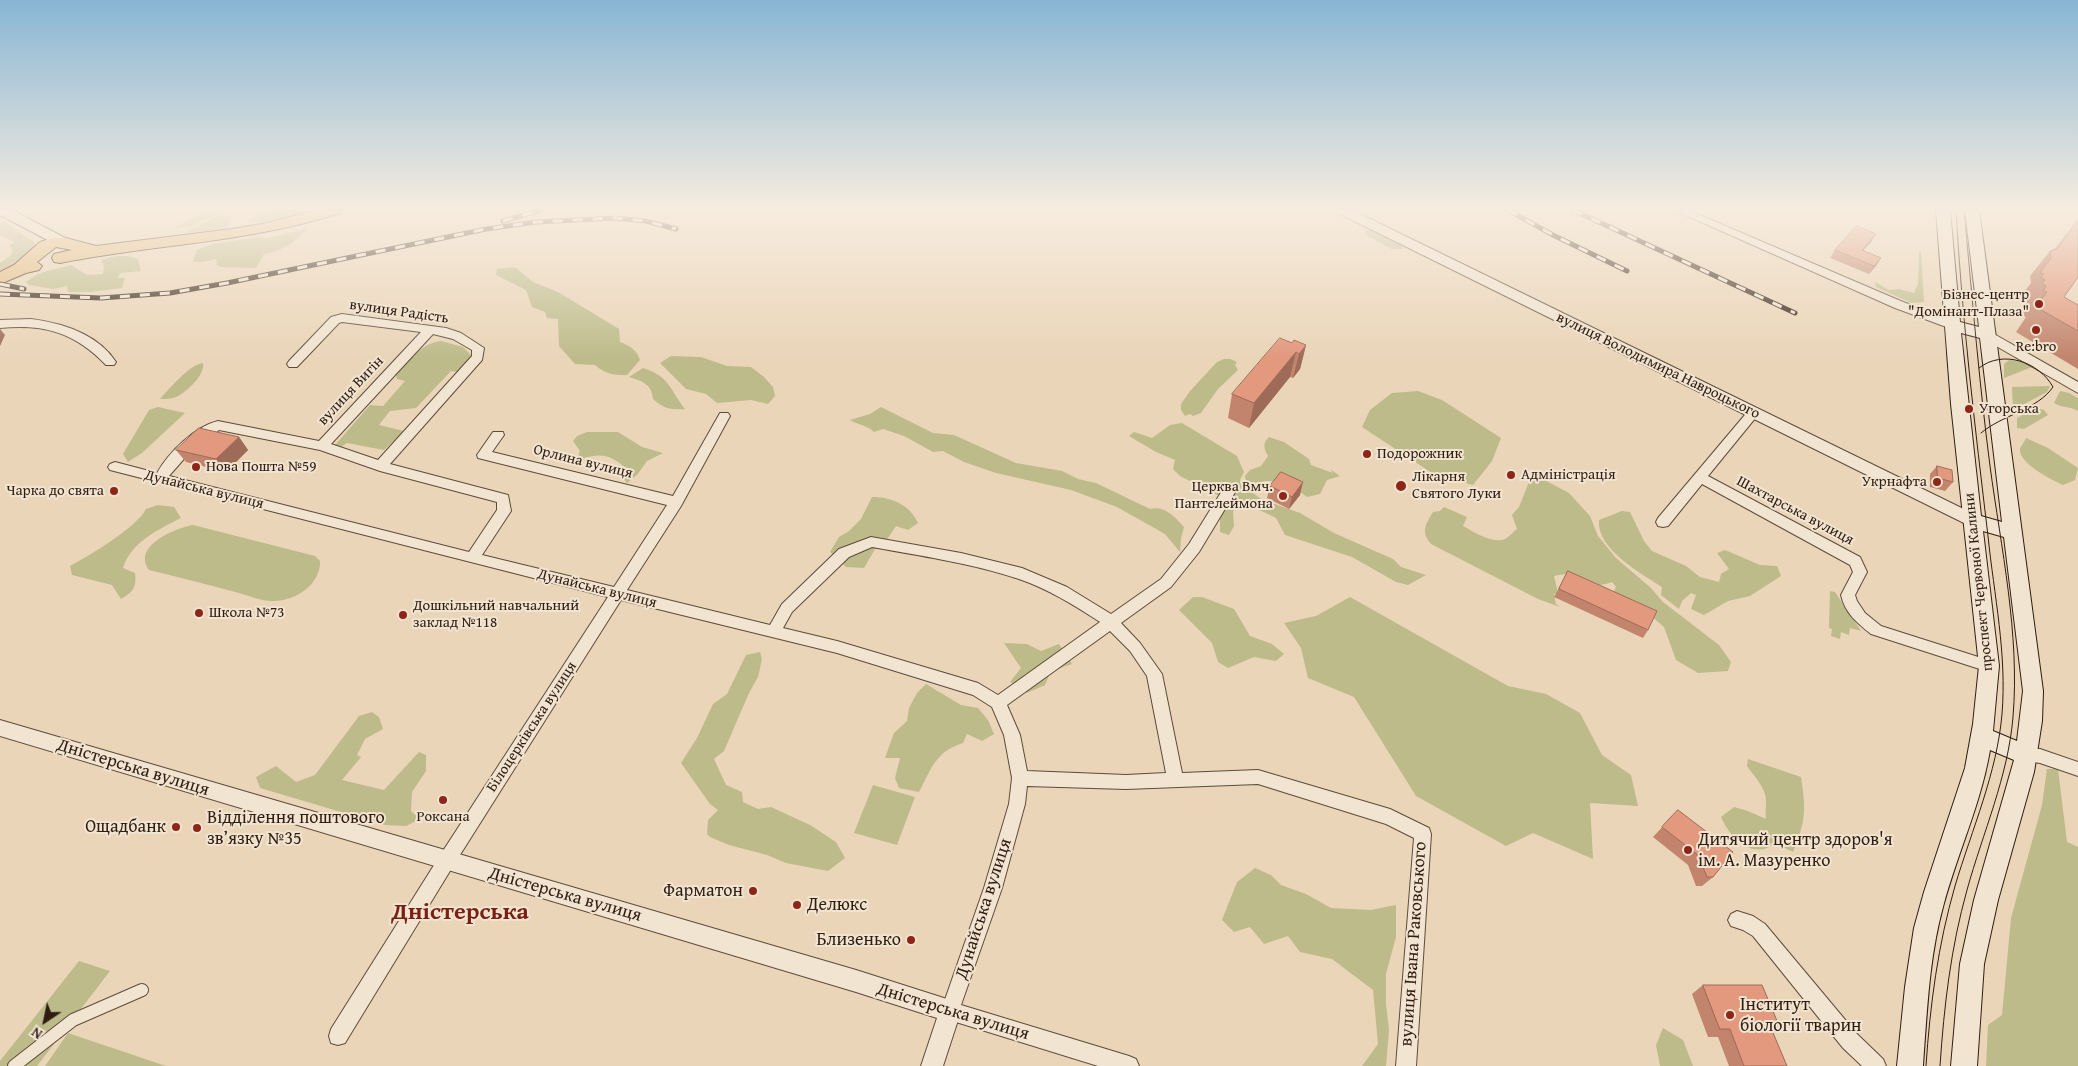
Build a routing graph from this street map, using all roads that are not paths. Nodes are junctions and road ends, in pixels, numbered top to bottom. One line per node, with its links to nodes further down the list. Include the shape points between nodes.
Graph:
1 (34, 260): 6 (main road)
2 (1443, 260): 16 (street, вулиця Володимира Навроцького)
3 (1794, 260): 8 (street)
4 (1947, 260): 8 (main road, проспект Червоної Калини)
5 (1978, 260): 10 (main road)
6 (0, 279)
7 (0, 324): 13 (street, via 19,321 44,323 73,332)
8 (1953, 325): 10 (main road); 26 (main road, проспект Червоної Калини)
9 (429, 331): 14 (street, вулиця Радість, via 339,319); 19 (street, вулиця Вигін); 20 (street, вулиця Радість, via 446,332 475,344 478,357)
10 (1987, 335): 11 (main road); 12 (street)
11 (1990, 358): 12 (street, via 2002,356); 28 (main road)
12 (2032, 361): 15 (street)
13 (110, 362)
14 (293, 364)
15 (2078, 388)
16 (1753, 413): 22 (street); 26 (street, вулиця Володимира Навроцького)
17 (724, 416): 25 (street, Білоцерківська вулиця)
18 (498, 436): 25 (street, Орлина вулиця, via 483,454)
19 (322, 446): 20 (street); 23 (street, вулиця Вигін, via 218,425 168,466)
20 (380, 466): 29 (street, via 503,499 504,511)
21 (115, 467): 23 (street, Дунайська вулиця)
22 (1699, 477): 27 (street); 33 (street, Шахтарська вулиця, via 1855,561 1860,572 1848,595 1850,603 1860,618 1876,630)
23 (160, 479): 29 (street, Дунайська вулиця)
24 (1230, 489): 31 (street, via 1194,548 1166,583)
25 (676, 502): 30 (street, Білоцерківська вулиця)
26 (1974, 521): 28 (main road); 33 (main road, проспект Червоної Калини)
27 (1663, 522)
28 (2013, 532): 37 (main road, via 2033,690)
29 (472, 558): 30 (street, Дунайська вулиця)
30 (618, 594): 32 (street, Дунайська вулиця); 41 (street, Білоцерківська вулиця)
31 (1112, 623): 32 (street, via 1062,591 1005,568 871,542 844,553 787,608); 34 (street); 40 (street, via 1154,674)
32 (774, 631): 34 (street, Дунайська вулиця, via 917,670 978,690)
33 (1989, 666): 36 (main road, проспект Червоної Калини)
34 (998, 703): 39 (street, Дунайська вулиця, via 1012,735)
35 (0, 728): 41 (street, Дністерська вулиця)
36 (1982, 736): 37 (main road); 51 (main road, проспект Червоної Калини, via 1972,782 1927,925 1919,969)
37 (2026, 755): 38 (street, via 2040,756); 52 (main road, via 1977,938 1971,972)
38 (2078, 769)
39 (1020, 778): 40 (street); 44 (street, Дунайська вулиця, via 1017,804 993,888)
40 (1176, 781): 49 (street, вулиця Івана Раковського, via 1258,777 1390,818 1423,834)
41 (447, 860): 44 (street, Дністерська вулиця); 45 (street, Білоцерківська вулиця)
42 (1736, 920): 50 (street, via 1747,922 1759,930 1850,1041)
43 (142, 990): 46 (street, via 73,1020)
44 (950, 1011): 47 (street, Дунайська вулиця); 48 (street, Дністерська вулиця)
45 (338, 1036)
46 (14, 1066)
47 (932, 1066)
48 (1129, 1066)
49 (1406, 1066)
50 (1876, 1066)
51 (1910, 1066)
52 (1964, 1066)

